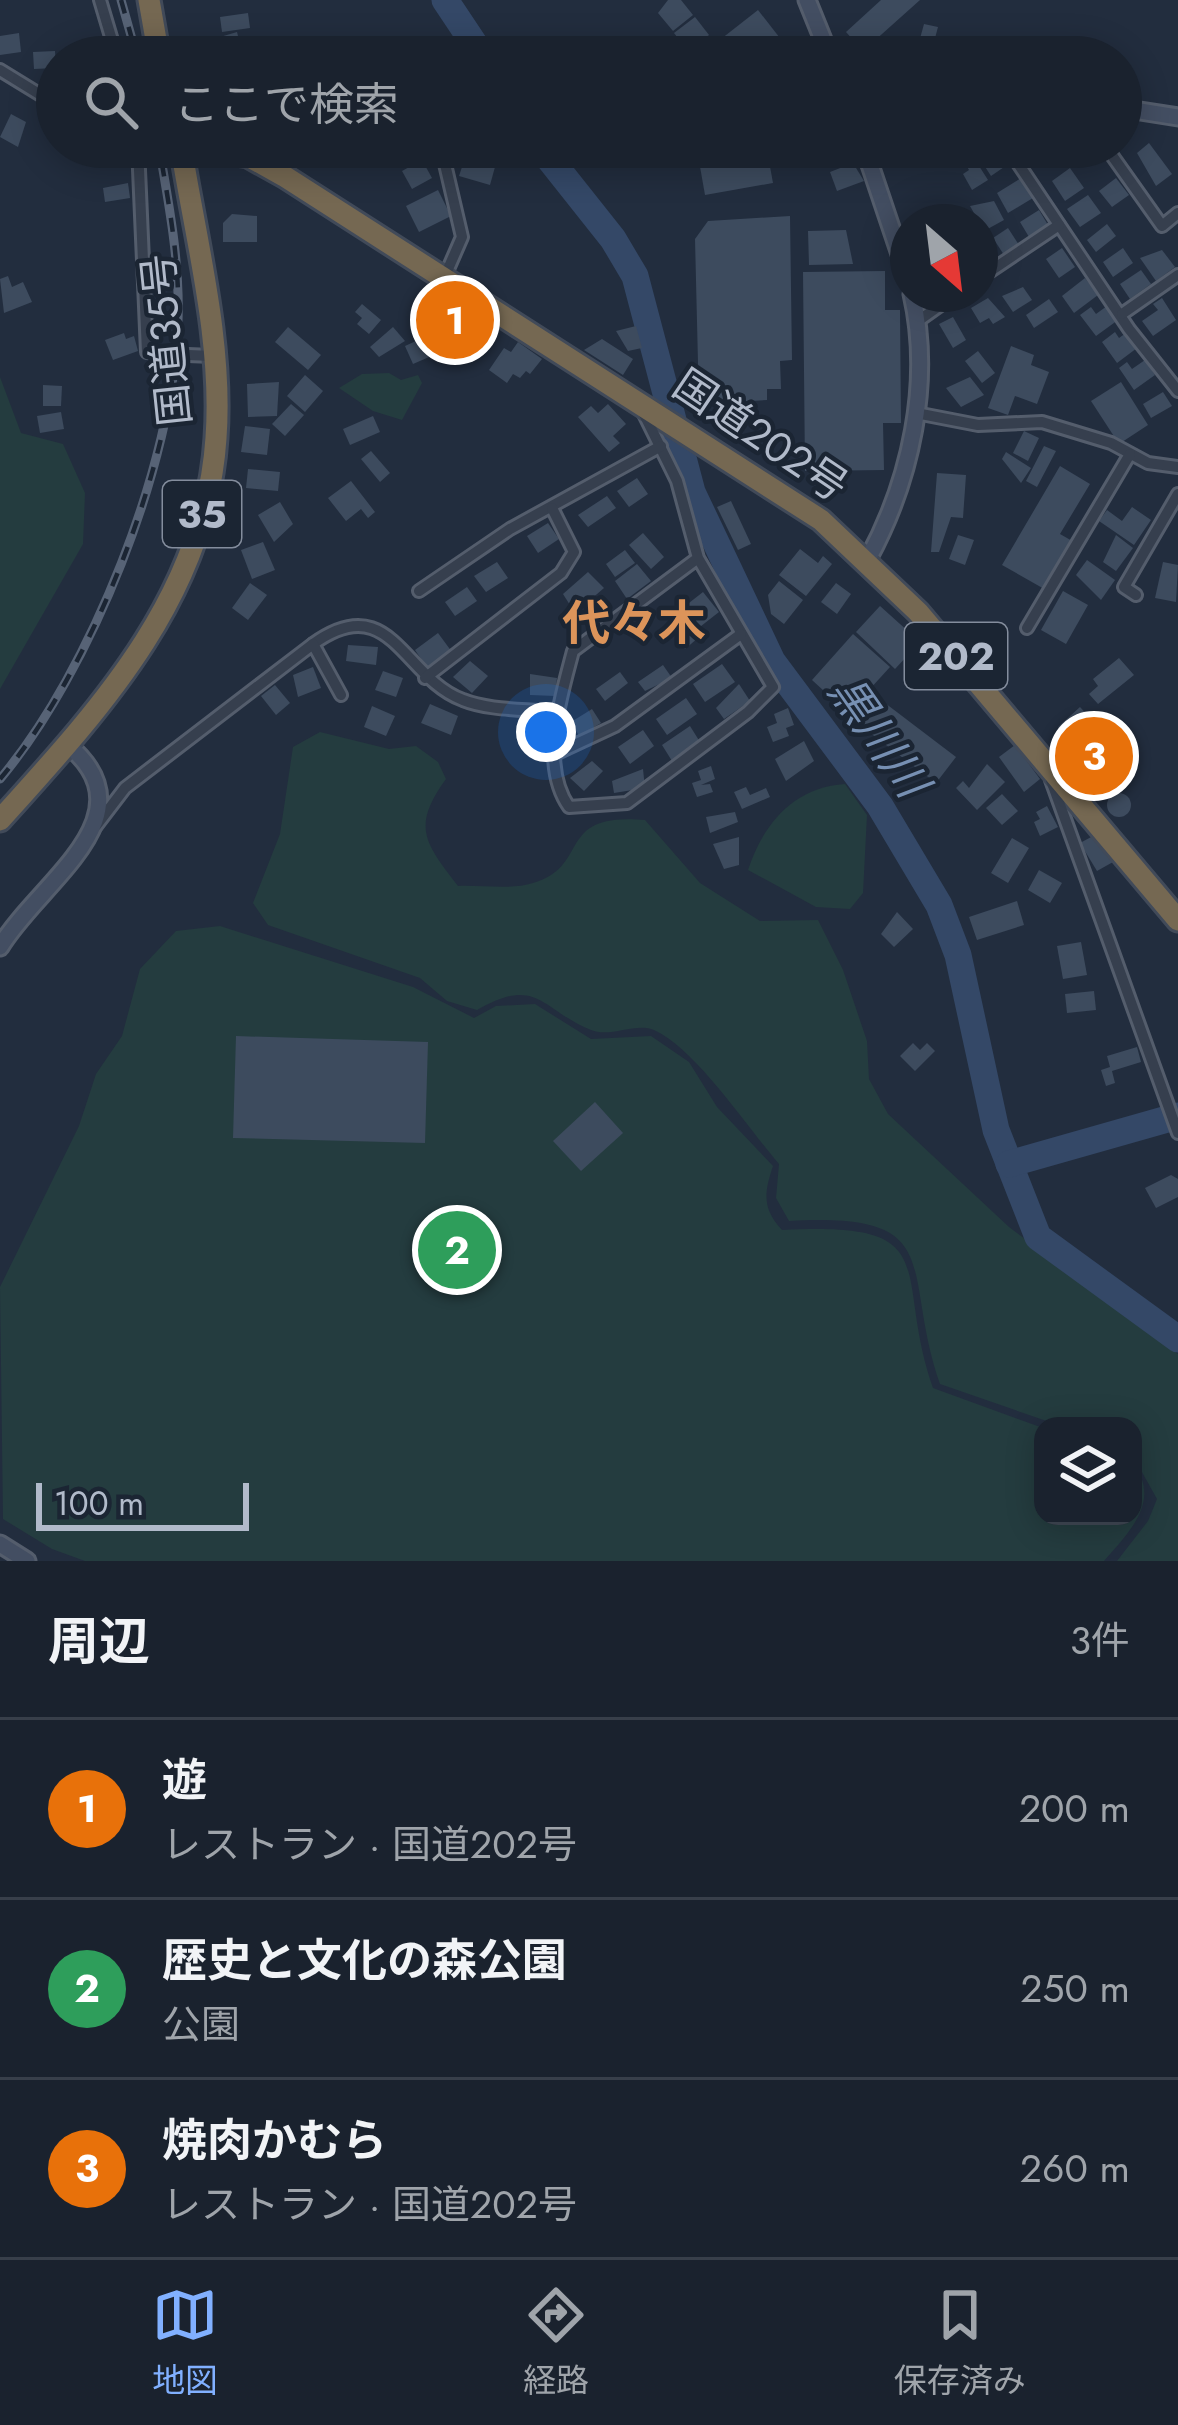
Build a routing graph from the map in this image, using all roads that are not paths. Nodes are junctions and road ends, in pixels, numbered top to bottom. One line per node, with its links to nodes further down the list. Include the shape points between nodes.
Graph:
1 (100, 0): 4 (street)
2 (149, 0): 5 (highway)
3 (807, 0): 6 (street)
4 (111, 36)
5 (155, 36)
6 (822, 36)
7 (0, 70): 8 (street)
8 (36, 92)
9 (1142, 111): 10 (street)
10 (1178, 117)
11 (139, 168): 28 (street, via 146,352)
12 (184, 168): 30 (highway, 国道35号 / 35)
13 (268, 168): 23 (highway, 国道202号 / 202)
14 (446, 168): 23 (street, via 462,237)
15 (871, 168): 19 (street)
16 (1021, 168): 20 (street)
17 (1121, 168): 18 (street, via 1162,226)
18 (1178, 213)
19 (890, 224)
20 (1059, 225): 21 (street); 26 (street)
21 (998, 266)
22 (1178, 275): 26 (street)
23 (445, 276): 32 (highway, 国道202号 / 202)
24 (916, 312): 27 (street)
25 (930, 312): 27 (street)
26 (1122, 314): 31 (street)
27 (918, 320): 33 (street)
28 (158, 353)
29 (188, 355): 30 (street)
30 (212, 356): 49 (highway, 国道35号 / 35, via 217,435 185,571 142,652)
31 (1178, 391)
32 (631, 395): 34 (street); 40 (highway, 国道202号 / 202)
33 (916, 413): 35 (street, via 977,424 1042,422); 40 (street, via 890,518)
34 (661, 446): 38 (street); 39 (street)
35 (1130, 454): 36 (street); 43 (street)
36 (1178, 467)
37 (1178, 494): 42 (street, via 1124,587)
38 (552, 508): 41 (street); 46 (street, via 574,552 561,573)
39 (698, 557): 44 (street); 48 (street, via 582,640)
40 (868, 559): 51 (highway, 国道202号 / 202)
41 (418, 591)
42 (1136, 595)
43 (1027, 628)
44 (741, 634): 50 (street, via 615,726); 50 (street, via 773,687 627,803 568,807 557,790)
45 (314, 644): 46 (street, via 338,629 375,628 403,646); 47 (street); 53 (street, via 125,788)
46 (425, 678): 48 (street, via 464,701)
47 (341, 695)
48 (558, 713): 50 (street)
49 (68, 745): 52 (highway, 国道35号 / 35); 53 (street, via 92,765 102,791)
50 (556, 754)
51 (1045, 761): 54 (highway, 国道202号 / 202); 56 (street)
52 (0, 820)
53 (96, 826): 55 (street)
54 (1178, 920)
55 (0, 946)
56 (1178, 1133)
57 (0, 1544): 58 (street)
58 (27, 1561)

